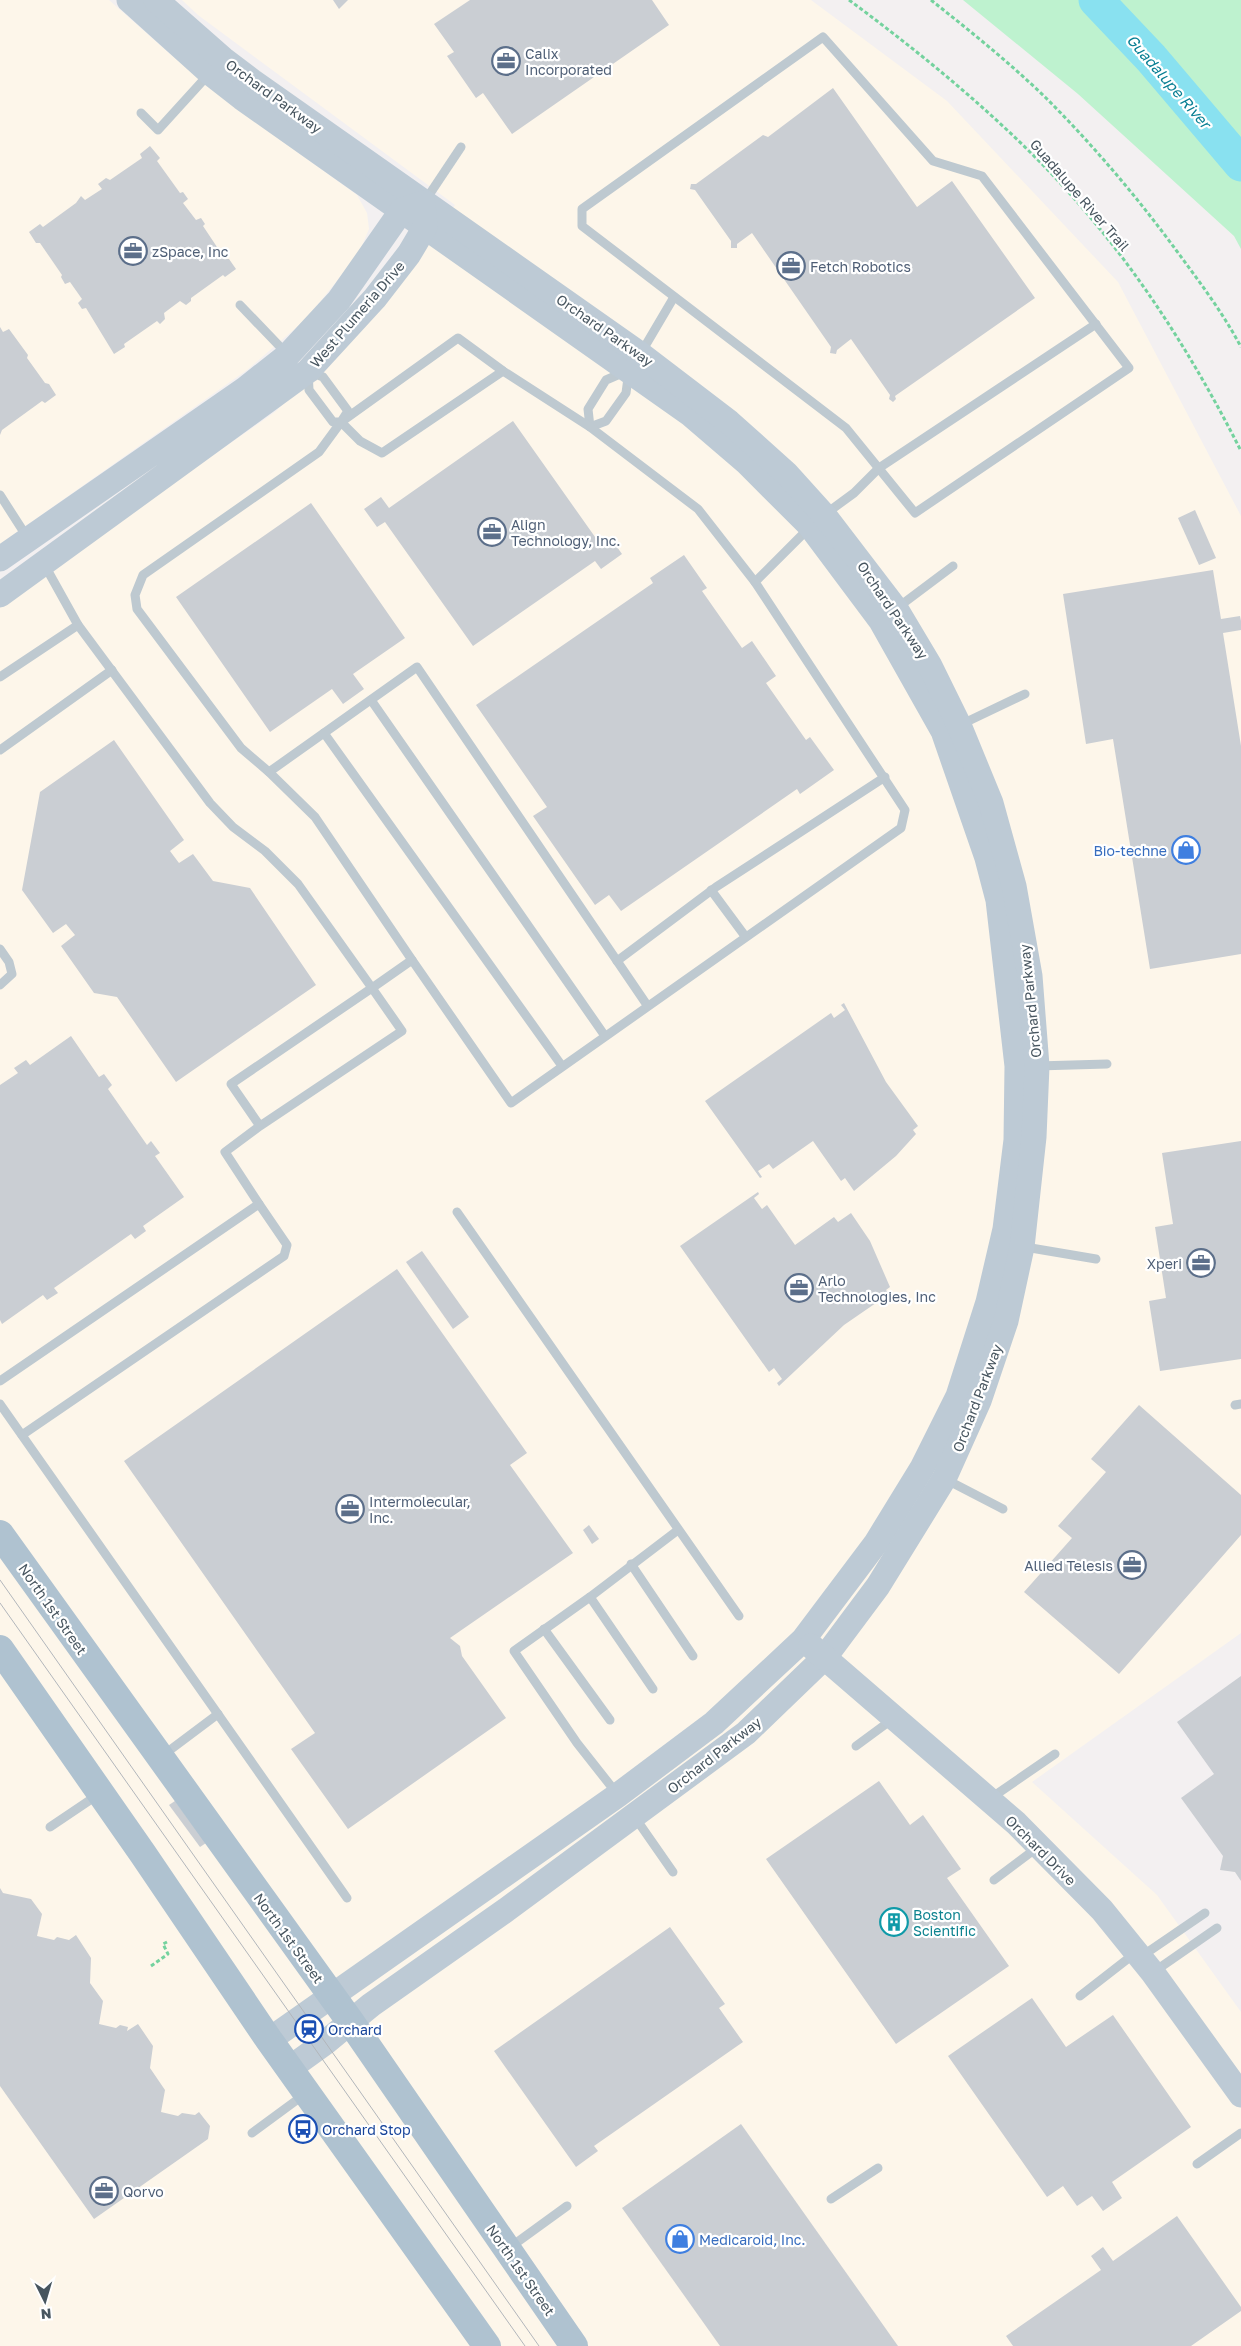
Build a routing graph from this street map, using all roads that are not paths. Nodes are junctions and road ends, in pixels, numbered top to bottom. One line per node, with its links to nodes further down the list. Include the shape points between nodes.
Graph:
1 (129, 0): 3 (main road, Orchard Parkway)
2 (156, 0): 3 (main road, Orchard Parkway)
3 (217, 66): 4 (lane, via 158,130); 6 (main road, Orchard Parkway)
4 (141, 113)
5 (460, 147): 6 (lane)
6 (412, 207): 7 (main road); 11 (main road, West Plumeria Drive, via 340,300); 12 (main road, Orchard Parkway)
7 (426, 227): 12 (main road, Orchard Parkway); 13 (main road, West Plumeria Drive, via 375,298)
8 (674, 297): 10 (lane, via 582,226 582,209 823,37 933,161 982,176); 12 (lane); 17 (lane, via 846,428)
9 (240, 305): 11 (lane)
10 (1096, 324): 17 (lane); 17 (lane, via 1129,368 915,513)
11 (288, 355): 13 (main road); 20 (main road, West Plumeria Drive, via 246,389)
12 (634, 362): 16 (lane, via 626,393 606,421); 16 (lane, via 606,380 588,409); 19 (main road, Orchard Parkway, via 690,414)
13 (308, 371): 15 (lane, via 309,390 333,422); 15 (lane, via 323,376 348,411); 22 (main road, West Plumeria Drive)
14 (503, 371): 15 (lane, via 382,453 360,441); 15 (lane, via 458,338); 16 (lane)
15 (341, 422): 35 (lane, via 319,452 143,575 136,595 137,609 241,748)
16 (590, 427): 24 (lane, via 698,509)
17 (878, 468): 19 (lane, via 854,493)
18 (0, 495): 20 (lane)
19 (817, 521): 24 (lane); 26 (main road, Orchard Parkway); 32 (main road, Orchard Parkway)
20 (29, 539): 21 (main road, West Plumeria Drive); 22 (main road)
21 (0, 560)
22 (44, 564): 25 (main road, West Plumeria Drive); 27 (lane)
23 (952, 566): 26 (lane)
24 (755, 582): 36 (lane)
25 (0, 595)
26 (896, 609): 32 (main road, Orchard Parkway, via 930,666)
27 (78, 625): 28 (lane); 29 (lane)
28 (112, 670): 34 (lane); 43 (lane, via 210,803 298,884)
29 (0, 676)
30 (1026, 694): 32 (lane)
31 (371, 700): 33 (lane); 41 (lane, via 417,667); 45 (lane)
32 (951, 728): 48 (main road, Orchard Parkway, via 991,804 1014,886 1030,976)
33 (324, 733): 35 (lane); 47 (lane)
34 (0, 750)
35 (269, 772): 40 (lane, via 314,817)
36 (885, 777): 37 (lane); 38 (lane, via 905,810 901,828)
37 (711, 890): 38 (lane); 41 (lane)
38 (745, 936): 44 (lane)
39 (0, 949): 42 (lane, via 12,974)
40 (412, 960): 43 (lane); 47 (lane, via 511,1103)
41 (617, 961): 44 (lane)
42 (0, 985)
43 (372, 988): 49 (lane, via 231,1084); 49 (lane, via 402,1031)
44 (647, 1005): 45 (lane)
45 (604, 1036): 47 (lane)
46 (1107, 1064): 48 (lane)
47 (562, 1066)
48 (1027, 1066): 52 (main road, Orchard Parkway); 53 (main road, Orchard Parkway, via 1034,1138)
49 (260, 1126): 50 (lane, via 225,1152)
50 (260, 1204): 55 (lane); 57 (lane, via 287,1245 284,1256)
51 (457, 1212): 61 (lane)
52 (1005, 1229): 53 (main road); 58 (main road, Orchard Parkway, via 988,1302 958,1396)
53 (1022, 1247): 54 (lane); 59 (main road, Orchard Parkway, via 1006,1321 979,1401)
54 (1096, 1259)
55 (0, 1381)
56 (0, 1404): 57 (lane)
57 (22, 1435): 72 (lane)
58 (922, 1468): 59 (main road); 67 (main road, Orchard Parkway, via 876,1543)
59 (944, 1479): 60 (lane); 70 (main road, Orchard Parkway, via 878,1586)
60 (1003, 1509)
61 (678, 1530): 63 (lane); 65 (lane)
62 (0, 1534): 77 (main road, North 1st Street)
63 (631, 1564): 64 (lane); 69 (lane)
64 (590, 1597): 66 (lane); 71 (lane)
65 (739, 1616)
66 (544, 1629): 74 (lane); 79 (lane, via 514,1651 578,1744)
67 (803, 1640): 70 (main road, Orchard Drive); 79 (main road, Orchard Parkway, via 714,1723)
68 (0, 1649): 78 (main road)
69 (693, 1656)
70 (825, 1656): 73 (main road, Orchard Drive); 81 (main road, Orchard Parkway, via 746,1733)
71 (652, 1689)
72 (218, 1714): 77 (lane); 87 (lane)
73 (894, 1718): 75 (lane); 80 (main road, Orchard Drive)
74 (610, 1720)
75 (856, 1746)
76 (1055, 1754): 80 (lane)
77 (160, 1758): 92 (main road, North 1st Street)
78 (100, 1793): 82 (lane); 95 (main road)
79 (618, 1795): 81 (main road); 86 (main road, Orchard Parkway)
80 (989, 1800): 83 (main road, Orchard Drive)
81 (634, 1816): 84 (lane); 88 (main road, Orchard Parkway)
82 (50, 1827)
83 (1039, 1846): 85 (lane); 91 (main road, Orchard Drive, via 1102,1910)
84 (674, 1872)
85 (994, 1880)
86 (489, 1886): 88 (main road); 92 (main road, Orchard Parkway)
87 (347, 1898)
88 (506, 1910): 94 (main road, Orchard Parkway)
89 (1205, 1912): 91 (lane)
90 (1217, 1928): 91 (lane)
91 (1143, 1961): 93 (lane); 98 (main road, Orchard Drive)
92 (330, 1996): 94 (main road, North 1st Street); 95 (main road, Orchard Parkway)
93 (1080, 1996)
94 (350, 2022): 96 (main road, Orchard Parkway); 105 (main road, North 1st Street)
95 (269, 2040): 96 (main road)
96 (290, 2068): 97 (main road)
97 (307, 2092): 99 (lane); 106 (main road)
98 (1241, 2095)
99 (252, 2133)
100 (1241, 2133): 101 (lane)
101 (1197, 2164)
102 (878, 2168): 103 (lane)
103 (831, 2199)
104 (567, 2206): 105 (lane)
105 (506, 2249): 107 (main road, North 1st Street)
106 (487, 2346)
107 (574, 2346)

